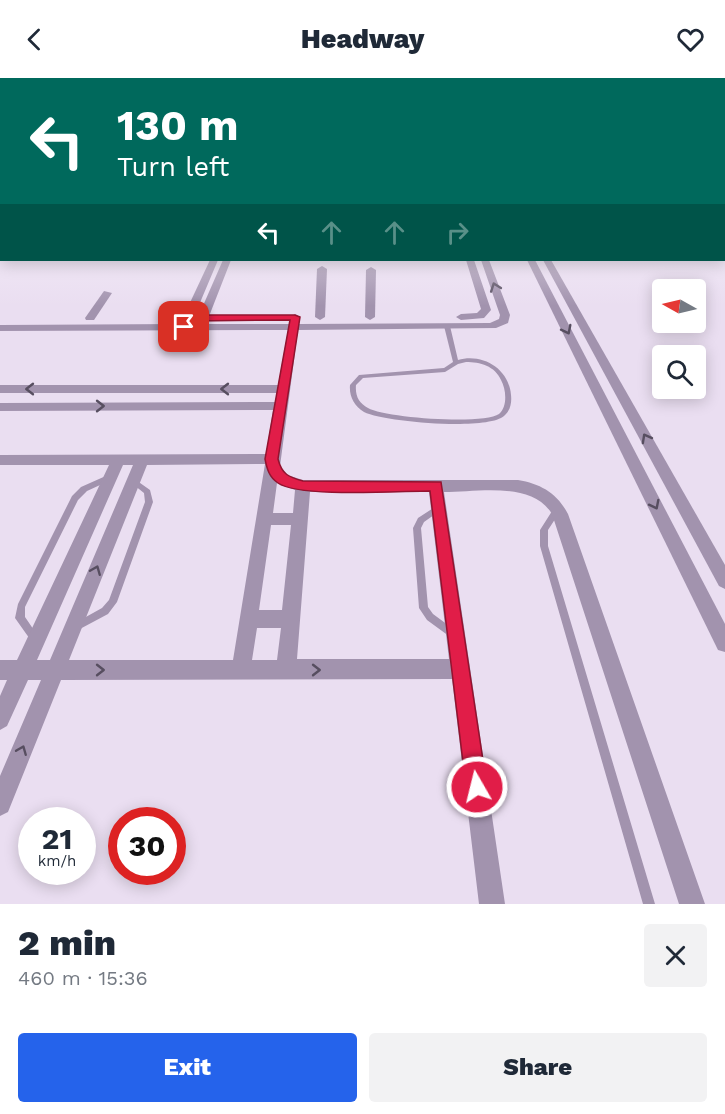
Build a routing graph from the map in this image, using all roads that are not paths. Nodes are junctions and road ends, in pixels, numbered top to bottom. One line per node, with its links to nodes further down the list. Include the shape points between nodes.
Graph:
1 (214, 261): 16 (street)
2 (227, 261): 17 (street)
3 (470, 261): 10 (street)
4 (485, 261): 11 (street, one-way to 4)
5 (532, 261): 45 (street, one-way to 45)
6 (548, 261): 39 (street, one-way to 6)
7 (322, 269): 12 (street)
8 (371, 270): 13 (street)
9 (108, 293): 15 (street)
10 (483, 313): 11 (street); 13 (street); 20 (street)
11 (505, 315): 20 (street, via 501,323)
12 (320, 317): 13 (street); 18 (street)
13 (370, 317)
14 (0, 318): 15 (street)
15 (90, 318): 16 (street)
16 (186, 322): 17 (street); 21 (street)
17 (201, 322): 18 (street)
18 (295, 322): 19 (street); 24 (street)
19 (447, 326): 20 (street); 22 (lane)
20 (487, 326)
21 (0, 328)
22 (456, 363): 22 (lane, via 477,361 500,373 508,401 502,415 474,421 386,416 363,408 353,394 355,380 361,376 445,370)
23 (0, 389): 24 (street, one-way to 23)
24 (284, 389): 25 (street)
25 (281, 406): 26 (street, one-way to 25); 30 (street)
26 (0, 407)
27 (0, 460): 28 (street)
28 (118, 460): 29 (street); 31 (street)
29 (142, 460): 30 (street); 32 (street)
30 (272, 463): 33 (street, via 283,480); 37 (street)
31 (110, 477): 44 (street); 44 (lane, via 84,489 75,498 21,607 20,618)
32 (133, 481): 42 (street, one-way to 32); 42 (lane, via 147,492 149,502 116,597 105,611)
33 (303, 486): 34 (street); 38 (street)
34 (436, 486): 35 (street); 36 (street, via 525,486 544,494)
35 (439, 507): 43 (street); 43 (lane, via 421,520 417,528 424,604 430,617)
36 (558, 509): 55 (lane, via 544,530 544,546); 56 (street)
37 (264, 519): 38 (street); 41 (street)
38 (300, 519): 40 (street)
39 (725, 581)
40 (291, 618): 41 (street); 51 (street)
41 (249, 619): 50 (street)
42 (71, 630): 49 (street)
43 (456, 636): 46 (street)
44 (36, 640): 48 (street)
45 (725, 643)
46 (461, 669): 51 (street, one-way to 46); 54 (street)
47 (0, 670): 48 (street)
48 (22, 670): 49 (street); 52 (street)
49 (55, 670): 50 (street, one-way to 50); 53 (street, one-way to 49)
50 (242, 670): 51 (street)
51 (286, 670)
52 (0, 718)
53 (0, 804)
54 (492, 904)
55 (649, 904)
56 (692, 904)

